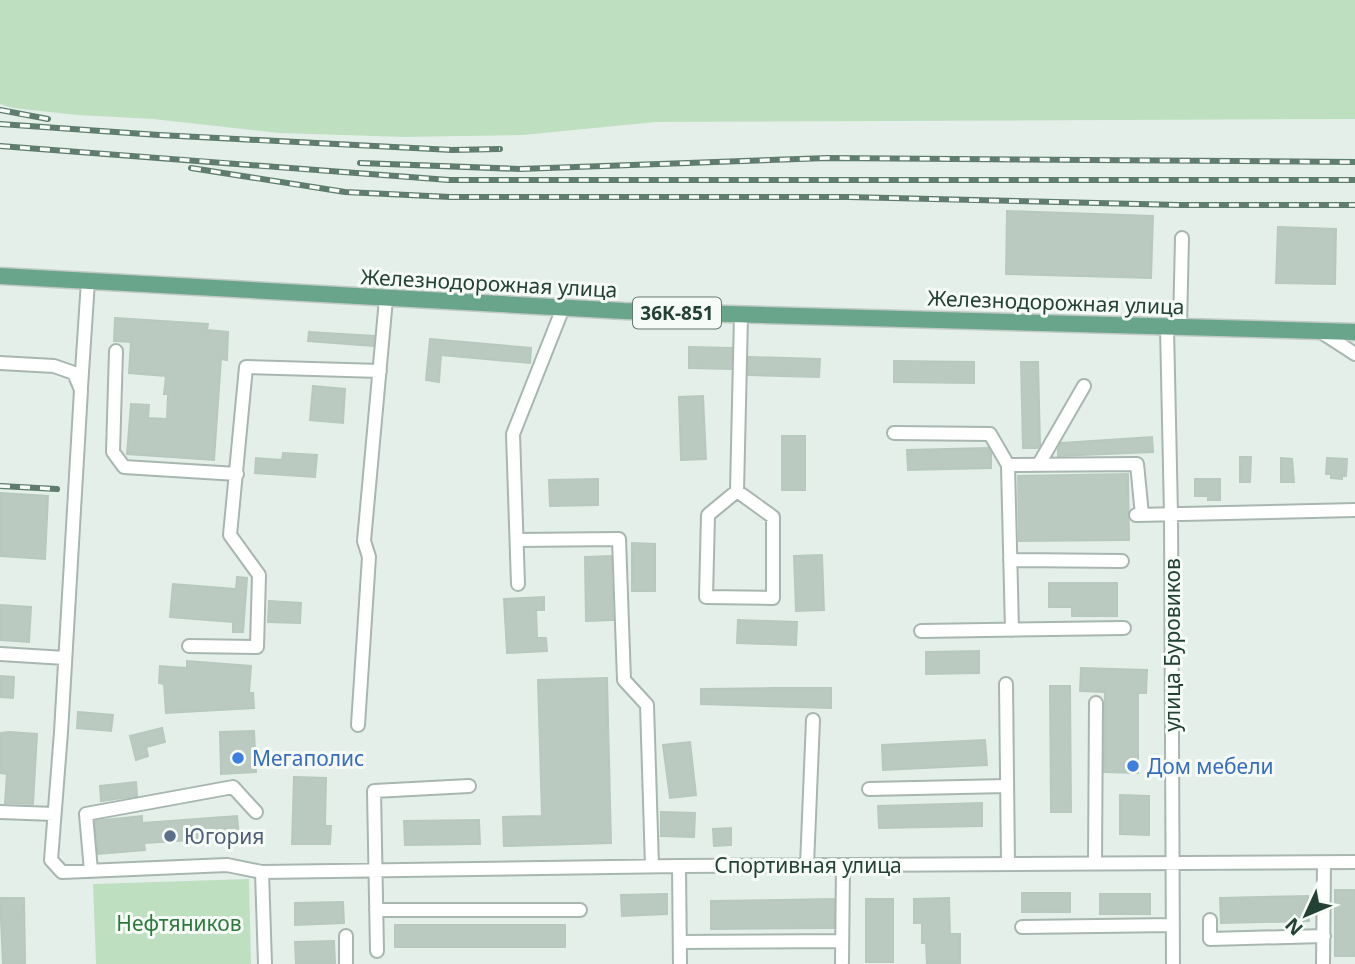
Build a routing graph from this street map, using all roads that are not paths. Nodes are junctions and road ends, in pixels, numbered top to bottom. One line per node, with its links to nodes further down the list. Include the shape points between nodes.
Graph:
1 (1182, 237): 7 (street, улица Буровиков)
2 (0, 276): 3 (main road, Железнодорожная улица / 36К-851)
3 (88, 281): 4 (main road, Железнодорожная улица / 36К-851); 15 (street, Спортивная улица)
4 (386, 299): 5 (main road, Железнодорожная улица / 36К-851); 13 (street)
5 (563, 308): 6 (main road, Железнодорожная улица / 36К-851); 23 (street, via 513,435)
6 (741, 315): 7 (main road, Железнодорожная улица / 36К-851); 20 (street)
7 (1173, 327): 8 (main road, Железнодорожная улица / 36К-851); 22 (street, улица Буровиков)
8 (1318, 330): 9 (main road, Железнодорожная улица / 36К-851); 11 (street)
9 (1355, 332)
10 (116, 351): 19 (street, via 113,452 124,467)
11 (1355, 354)
12 (0, 363): 15 (street, via 54,366 74,373)
13 (380, 371): 19 (street, via 246,367); 36 (street, via 365,541 369,557)
14 (1084, 386): 17 (street)
15 (81, 390): 32 (street, Спортивная улица)
16 (894, 433): 18 (street, via 990,434)
17 (1039, 464): 18 (street); 22 (street, via 1137,464 1139,515)
18 (1008, 465): 24 (street)
19 (237, 474): 30 (street, via 230,535 258,575 257,647)
20 (737, 491): 20 (street, via 773,517 773,598 706,597 708,515)
21 (1355, 510): 22 (street)
22 (1171, 514): 47 (street, улица Буровиков)
23 (517, 540): 26 (street); 50 (street, via 619,539 624,680 647,705)
24 (1010, 559): 25 (street); 28 (street)
25 (1122, 561)
26 (518, 584)
27 (1124, 628): 28 (street)
28 (1012, 630): 29 (street)
29 (921, 631)
30 (188, 646)
31 (0, 654): 32 (street)
32 (65, 658): 42 (street, Спортивная улица)
33 (1006, 684): 38 (street)
34 (1096, 704): 46 (street)
35 (813, 720): 48 (street)
36 (358, 725)
37 (469, 786): 52 (street, via 374,791)
38 (1007, 786): 39 (street); 45 (street)
39 (869, 789)
40 (0, 812): 42 (street)
41 (256, 813): 53 (street, via 233,787 86,814)
42 (54, 814): 53 (street, Спортивная улица, via 51,860 62,872)
43 (1355, 862): 44 (street, Спортивная улица)
44 (1324, 863): 47 (street, Спортивная улица); 61 (street)
45 (1008, 864): 46 (street, Спортивная улица); 49 (street, Спортивная улица)
46 (1095, 864): 47 (street, Спортивная улица)
47 (1172, 864): 58 (street, улица Буровиков)
48 (807, 865): 49 (street, Спортивная улица); 51 (street, Спортивная улица)
49 (843, 865): 62 (street)
50 (652, 866): 51 (street, Спортивная улица); 52 (street, Спортивная улица)
51 (679, 866): 63 (street)
52 (375, 870): 54 (street, Спортивная улица); 55 (street)
53 (91, 871): 54 (street, Спортивная улица, via 227,864)
54 (262, 872): 66 (street)
55 (376, 910): 56 (street); 64 (street)
56 (580, 910)
57 (1210, 920): 61 (street, via 1210,939)
58 (1173, 925): 59 (street); 69 (street, улица Буровиков)
59 (1022, 927)
60 (346, 936): 67 (street)
61 (1324, 936): 70 (street)
62 (842, 941): 63 (street); 65 (street)
63 (680, 942): 68 (street)
64 (377, 951)
65 (842, 962)
66 (265, 964)
67 (346, 964)
68 (680, 964)
69 (1173, 964)
70 (1323, 964)

